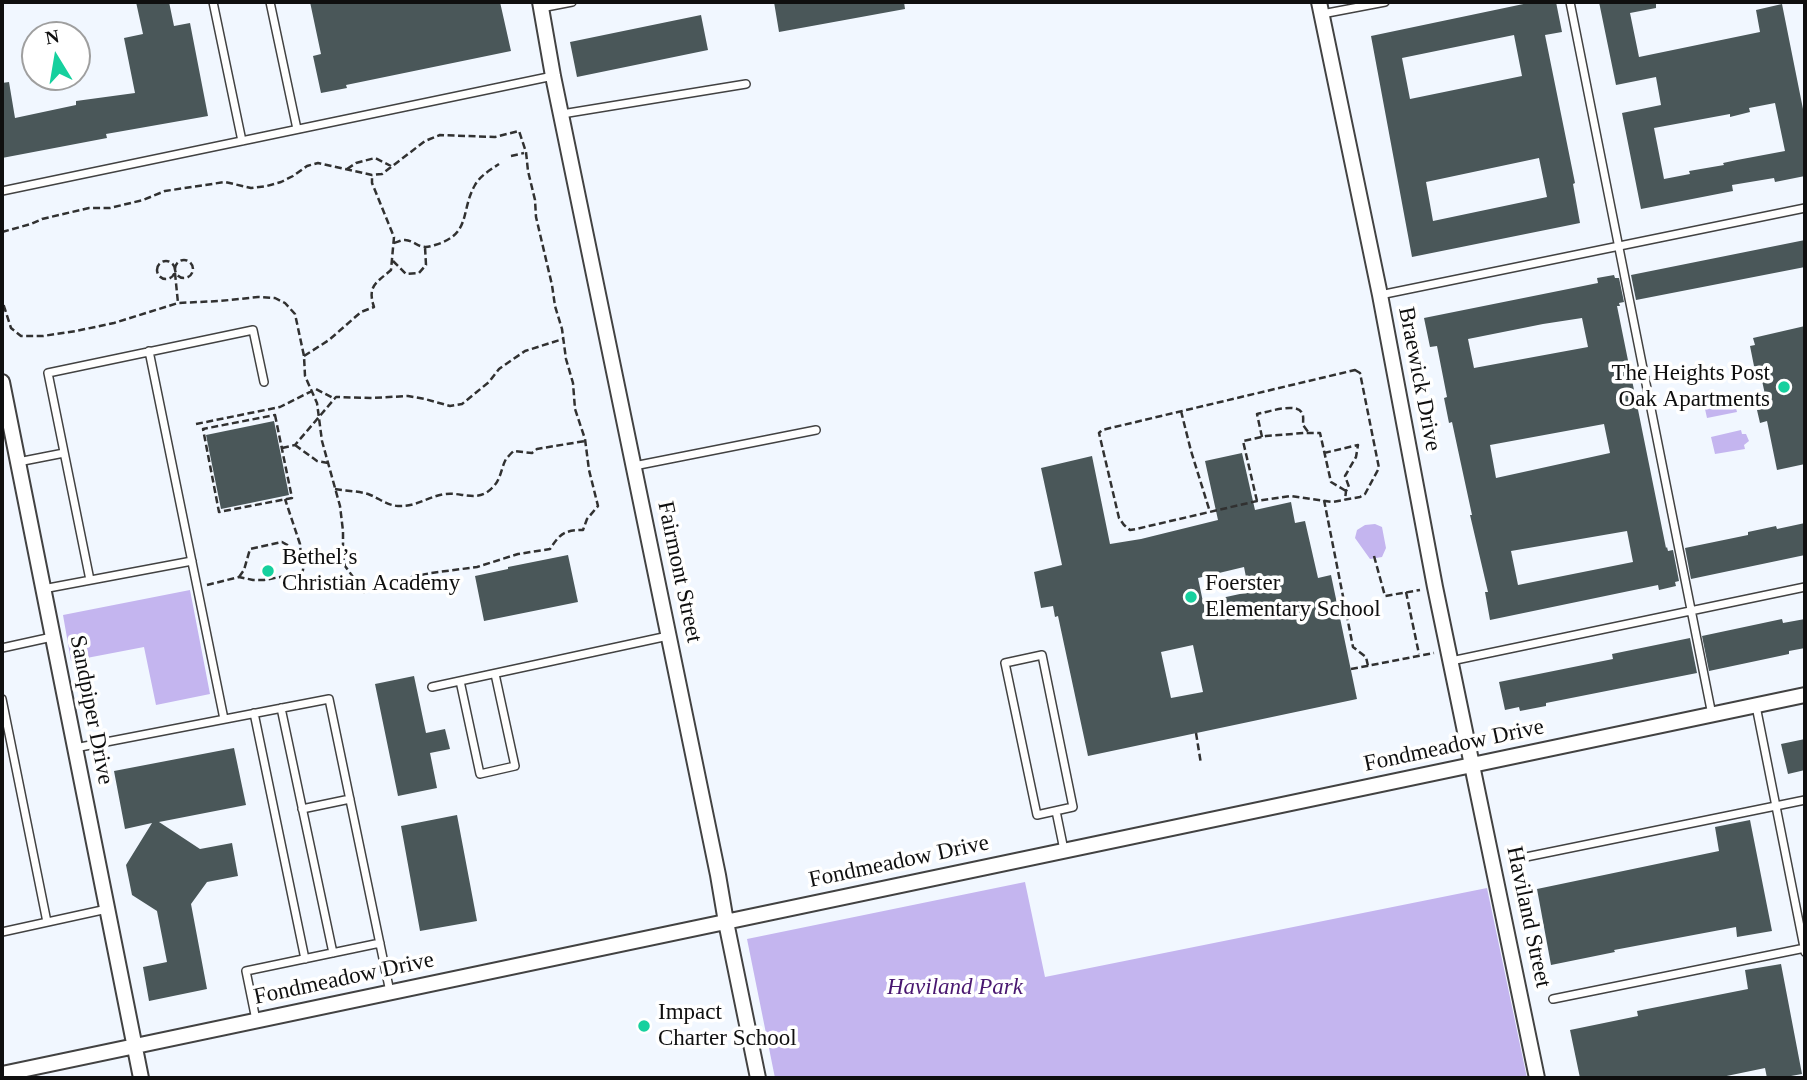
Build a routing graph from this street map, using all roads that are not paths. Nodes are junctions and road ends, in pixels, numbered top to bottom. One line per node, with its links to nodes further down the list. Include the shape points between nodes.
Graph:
1 (213, 2): 12 (lane)
2 (271, 2): 11 (lane)
3 (1385, 2): 7 (lane)
4 (1570, 2): 15 (lane)
5 (568, 3): 6 (lane)
6 (541, 5): 8 (street, Fairmont Street)
7 (1321, 8): 16 (street, Braewick Drive)
8 (553, 76): 10 (street, Fairmont Street); 11 (lane)
9 (746, 84): 10 (lane)
10 (561, 115): 23 (street, Fairmont Street)
11 (297, 130): 12 (lane)
12 (242, 141): 13 (lane)
13 (2, 191)
14 (1805, 208): 15 (lane)
15 (1619, 247): 16 (lane); 28 (lane)
16 (1380, 295): 32 (street, Braewick Drive)
17 (149, 352): 19 (lane, via 253,330); 21 (lane, via 48,373); 24 (lane)
18 (2, 382): 22 (street, Sandpiper Drive)
19 (264, 382)
20 (816, 430): 23 (lane)
21 (64, 453): 22 (lane); 25 (lane)
22 (18, 462): 27 (street, Sandpiper Drive)
23 (634, 466): 29 (street, Fairmont Street)
24 (192, 561): 25 (lane); 42 (lane)
25 (90, 580): 27 (lane)
26 (1805, 587): 28 (lane)
27 (43, 589): 30 (street, Sandpiper Drive)
28 (1691, 611): 32 (lane); 41 (lane)
29 (669, 636): 33 (lane); 54 (street, Fairmont Street)
30 (53, 637): 31 (lane); 43 (street, Sandpiper Drive)
31 (2, 648)
32 (1450, 655): 44 (street, Braewick Drive)
33 (495, 674): 34 (lane); 34 (lane, via 514,766 480,774)
34 (460, 681): 35 (lane)
35 (432, 687)
36 (1805, 695): 38 (street, Fondmeadow Drive)
37 (2, 699): 53 (lane)
38 (1756, 706): 41 (street, Fondmeadow Drive); 47 (lane)
39 (281, 708): 40 (lane); 45 (lane, via 329,699); 48 (lane)
40 (254, 713): 42 (lane); 59 (lane)
41 (1712, 715): 44 (street, Fondmeadow Drive)
42 (224, 719): 43 (lane)
43 (75, 748): 52 (street, Sandpiper Drive)
44 (1474, 765): 50 (street, Fondmeadow Drive); 67 (street, Haviland Street)
45 (350, 799): 48 (lane); 56 (lane)
46 (1805, 800): 47 (lane)
47 (1776, 806): 51 (lane); 57 (lane)
48 (302, 809): 58 (lane)
49 (1056, 811): 49 (lane, via 1073,807 1042,655 1005,663 1037,815); 50 (lane)
50 (1064, 851): 54 (street, Fondmeadow Drive)
51 (1526, 857)
52 (108, 909): 53 (lane); 63 (street, Sandpiper Drive)
53 (47, 922): 55 (lane)
54 (726, 922): 60 (street, Fondmeadow Drive); 66 (street, Fairmont Street)
55 (2, 932)
56 (380, 943): 58 (lane); 60 (lane)
57 (1805, 949): 61 (lane)
58 (332, 953): 59 (lane)
59 (305, 959): 62 (lane, via 246,971)
60 (390, 992): 62 (street, Fondmeadow Drive)
61 (1553, 999)
62 (256, 1020): 63 (street, Fondmeadow Drive)
63 (135, 1046): 64 (street, Fondmeadow Drive); 65 (street, Sandpiper Drive)
64 (2, 1074)
65 (141, 1078)
66 (758, 1078)
67 (1538, 1078)

